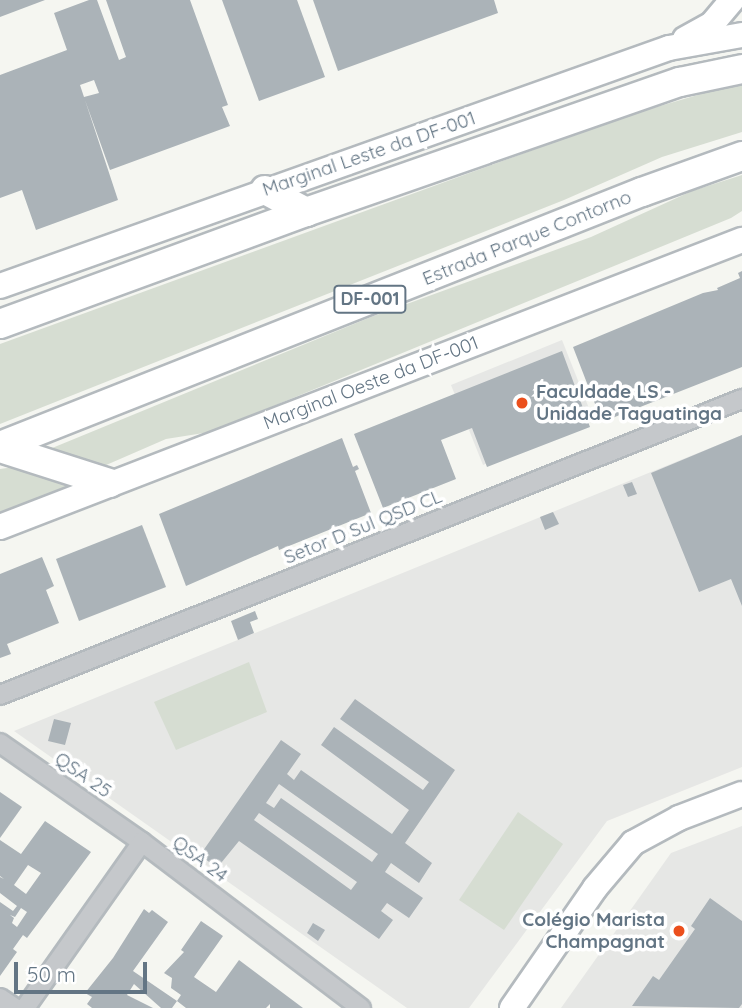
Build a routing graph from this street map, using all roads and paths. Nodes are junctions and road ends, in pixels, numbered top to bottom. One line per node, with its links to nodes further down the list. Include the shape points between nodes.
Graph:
1 (733, 0): 3 (main road, via 712,24)
2 (742, 36): 3 (main road, Marginal Leste da DF-001)
3 (669, 48): 6 (main road, Marginal Leste da DF-001)
4 (742, 69): 7 (highway, via 680,82)
5 (742, 156): 12 (highway, Estrada Parque Contorno / DF-001)
6 (265, 190): 7 (highway); 9 (main road, Marginal Leste da DF-001)
7 (306, 212): 10 (highway)
8 (742, 240): 13 (main road, Marginal Oeste da DF-001)
9 (0, 286)
10 (0, 324)
11 (742, 399): 15 (street, Setor D Sul QSD CL)
12 (0, 447): 13 (highway)
13 (110, 483): 14 (main road, Marginal Oeste da DF-001)
14 (0, 527)
15 (0, 695)
16 (0, 743): 18 (street, QSA 25)
17 (742, 794): 23 (main road, via 679,818 634,843 595,888)
18 (142, 842): 21 (street, QSA 24); 22 (street, QSA 24)
19 (0, 998): 20 (street)
20 (15, 1008)
21 (25, 1008)
22 (362, 1008)
23 (512, 1008)

